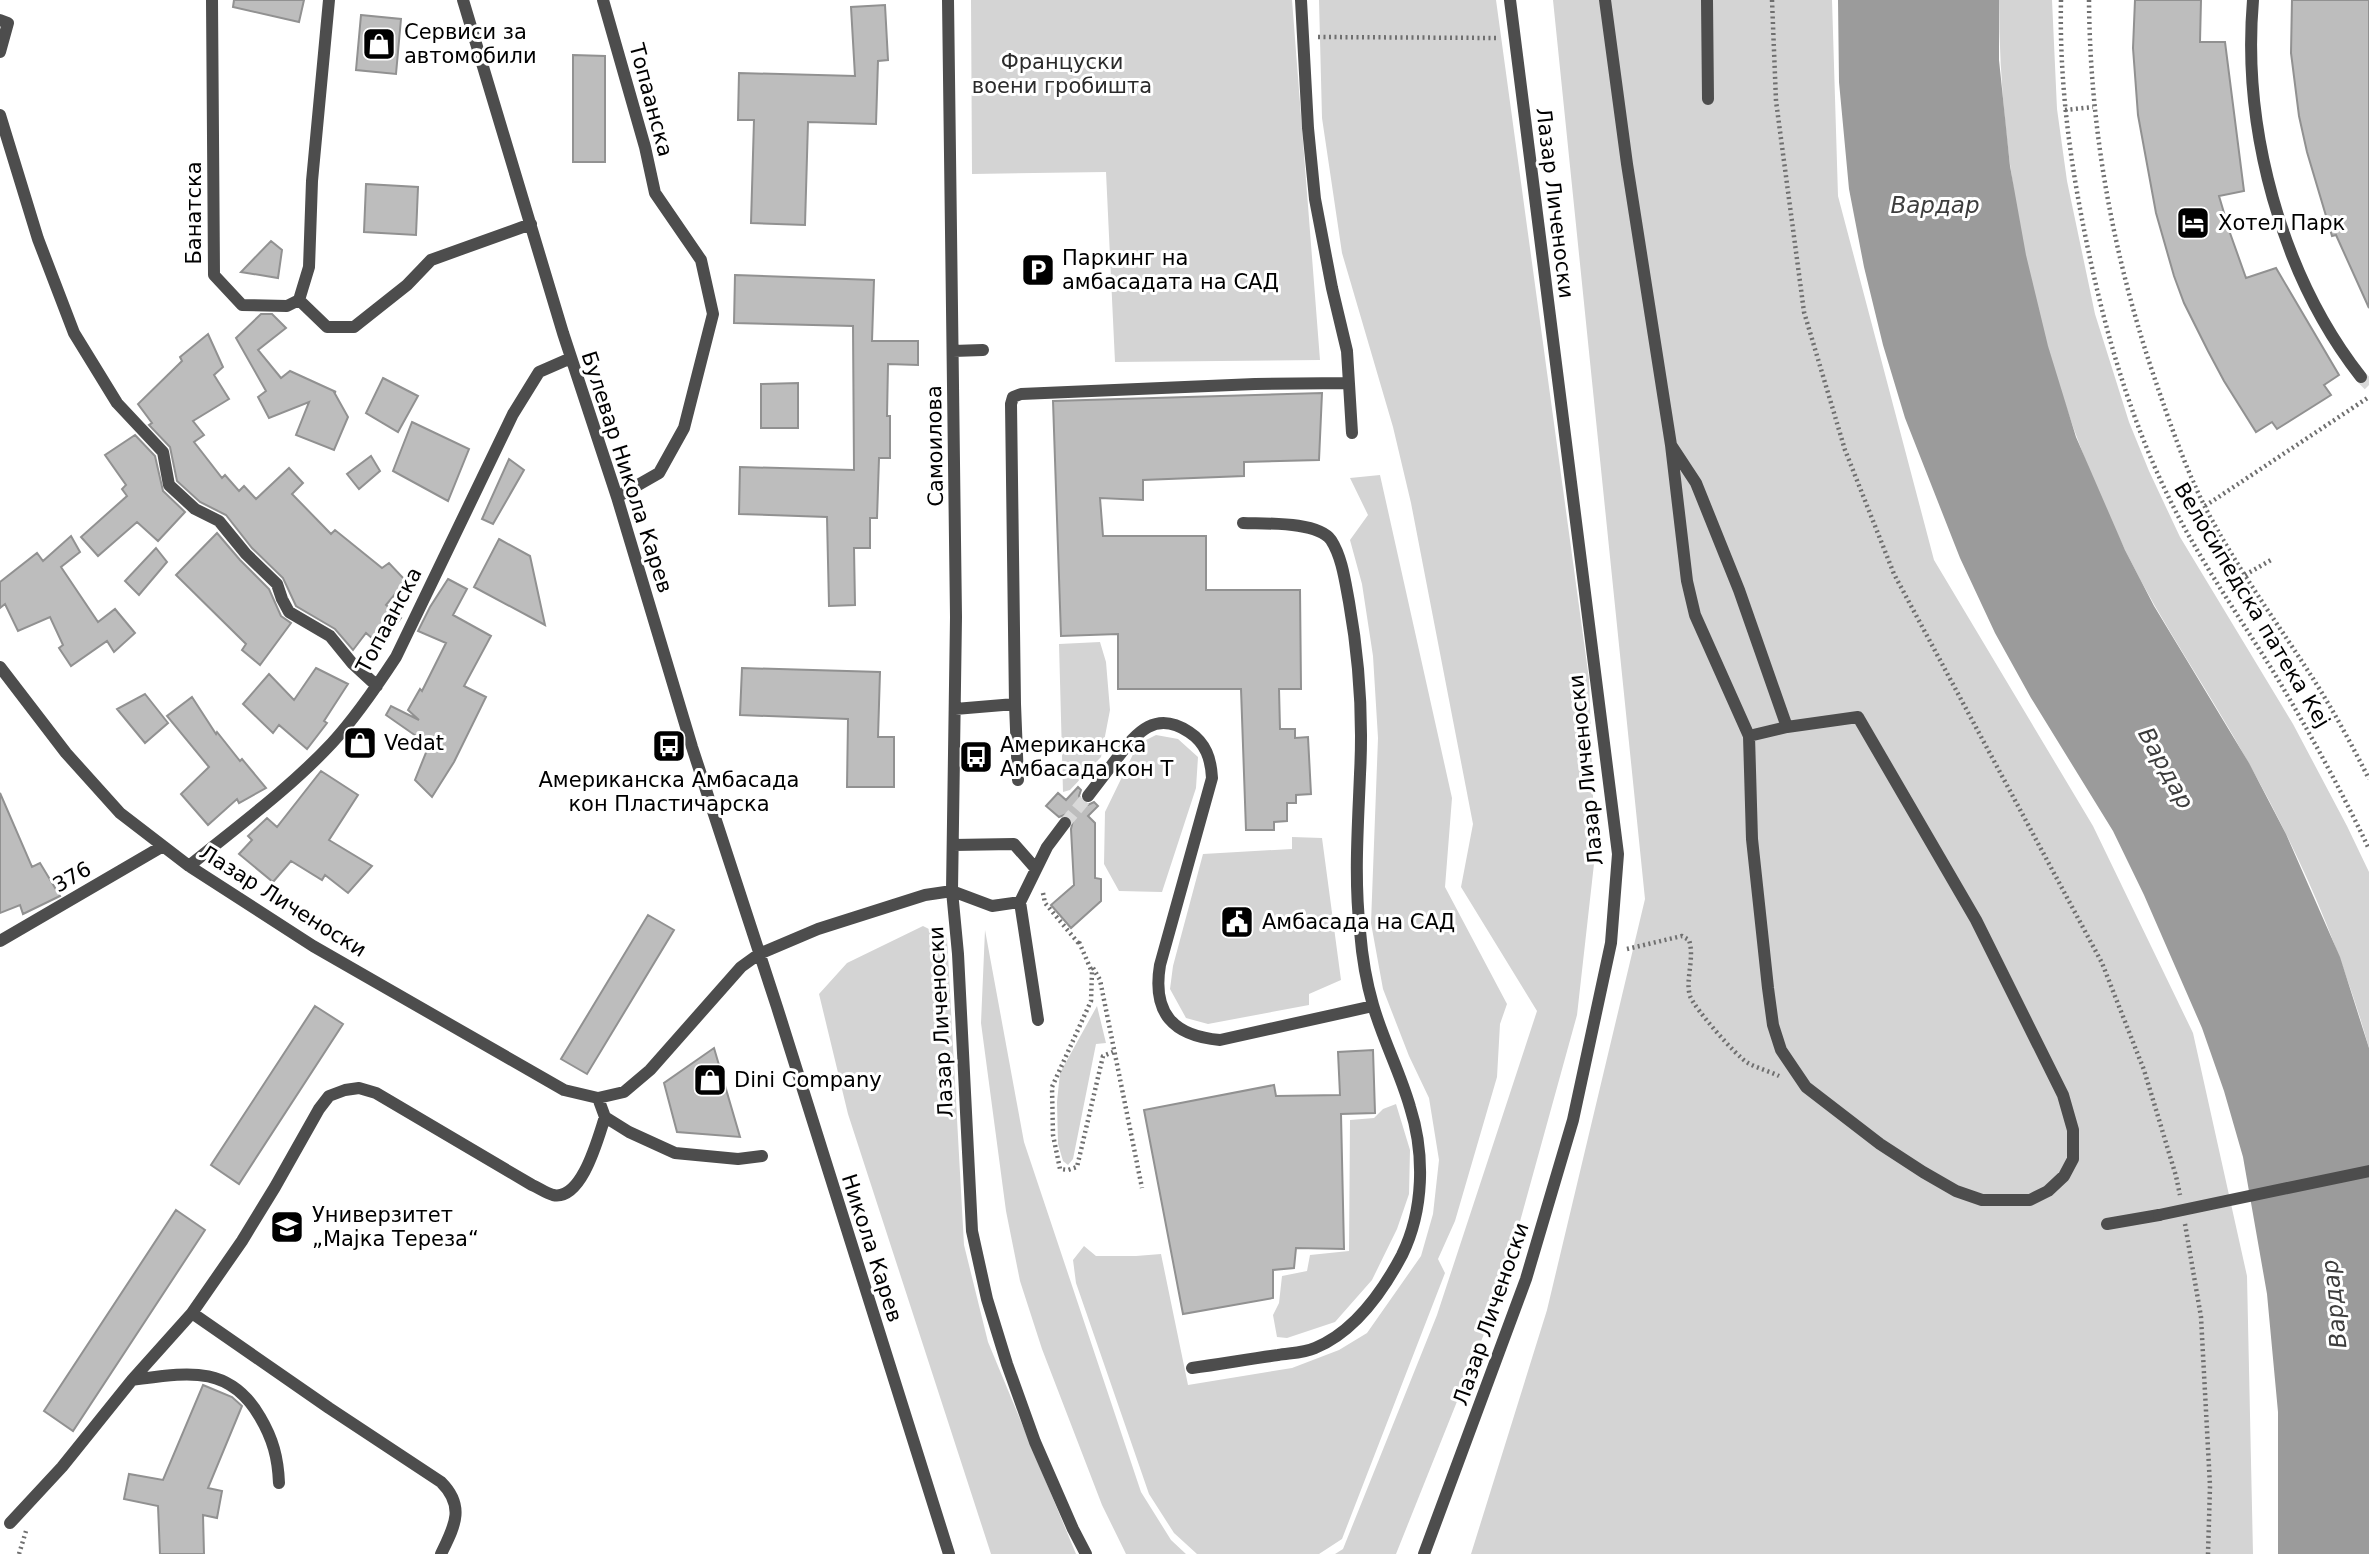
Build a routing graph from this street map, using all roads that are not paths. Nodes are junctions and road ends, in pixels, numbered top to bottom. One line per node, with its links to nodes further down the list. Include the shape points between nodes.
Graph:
1 (212, 0): 16 (street, Банатска, via 214,275 242,305 287,306)
2 (329, 0): 16 (street, via 309,267)
3 (463, 0): 15 (street, Булевар Никола Карев)
4 (603, 0): 24 (street, Топаанска, via 655,193 701,260 713,314 684,428 659,473)
5 (948, 0): 18 (street, Самоилова)
6 (1301, 0): 21 (street, via 1315,199 1347,351)
7 (1510, 0): 58 (street, Лазар Личеноски, via 1618,854 1611,943 1573,1120 1526,1279)
8 (1605, 0): 23 (street)
9 (1707, 0): 13 (street)
10 (2253, 0): 20 (street, via 2252,86 2264,165 2300,272)
11 (0, 20): 12 (street, via 8,23)
12 (0, 52)
13 (1708, 99)
14 (0, 115): 27 (street, via 38,239 74,333 117,403 163,452 169,485 195,509 219,522 277,584 289,612 330,636)
15 (531, 224): 16 (street, via 431,260 354,327 327,327); 19 (street, Булевар Никола Карев)
16 (299, 300)
17 (983, 350): 18 (street)
18 (953, 351): 29 (street, Самоилова)
19 (571, 358): 24 (street, Булевар Никола Карев); 27 (street, Топаанска, via 539,372 513,414 397,657)
20 (2361, 377)
21 (1349, 383): 22 (street); 28 (street, via 1013,397)
22 (1352, 433)
23 (1671, 445): 30 (street, via 1696,483); 31 (street, via 1686,581 1695,615)
24 (617, 497): 42 (street, Булевар Никола Карев)
25 (1243, 523): 43 (street, via 1320,531 1332,542 1346,583 1357,651 1361,734 1357,889)
26 (0, 667): 36 (street, Лазар Личеноски, via 66,753 120,813)
27 (377, 686): 37 (street, Топаанска, via 333,742)
28 (1015, 704): 29 (street); 32 (street)
29 (955, 709): 35 (street, Самоилова)
30 (1787, 727): 31 (street); 31 (street, via 1858,718 1976,920 2063,1096 2073,1130 2073,1159 2048,1191 2018,1200 1982,1200 1956,1192 1880,1144 1806,1087 1781,1050 1773,1025 1752,839)
31 (1749, 736)
32 (1018, 780)
33 (1088, 796): 43 (street, via 1147,726 1174,724 1206,748 1212,778 1157,981 1161,1008 1181,1030 1220,1040)
34 (1065, 823): 38 (street)
35 (953, 845): 38 (street, via 1014,844); 39 (street, Самоилова)
36 (163, 846): 37 (street, Лазар Личеноски); 41 (street, 376)
37 (190, 866): 45 (street, Лазар Личеноски, via 313,946 564,1090)
38 (1037, 869): 40 (street)
39 (952, 891): 40 (street, via 992,906); 42 (street, Лазар Личеноски, via 845,919); 57 (street, Лазар Личеноски, via 972,1231 987,1299 1012,1377 1035,1442)
40 (1020, 902): 44 (street)
41 (0, 941)
42 (759, 954): 45 (street, Лазар Личеноски, via 741,967 638,1082 619,1094); 56 (street, Никола Карев)
43 (1373, 1006): 51 (street, via 1418,1141 1419,1196 1403,1253 1373,1300 1336,1338 1313,1349)
44 (1038, 1020)
45 (598, 1098): 46 (street)
46 (605, 1117): 47 (street, via 675,1153 738,1159); 50 (street, via 578,1183 568,1193 554,1195 376,1093 359,1088 329,1096 242,1241)
47 (762, 1156)
48 (2369, 1171): 49 (street, bridge)
49 (2108, 1224)
50 (192, 1313): 52 (street); 55 (street, via 441,1482 453,1497 457,1512)
51 (1192, 1368)
52 (132, 1380): 53 (street, via 194,1375 238,1389 273,1442); 54 (street)
53 (279, 1483)
54 (10, 1523)
55 (441, 1554)
56 (949, 1554)
57 (1086, 1554)
58 (1424, 1554)

